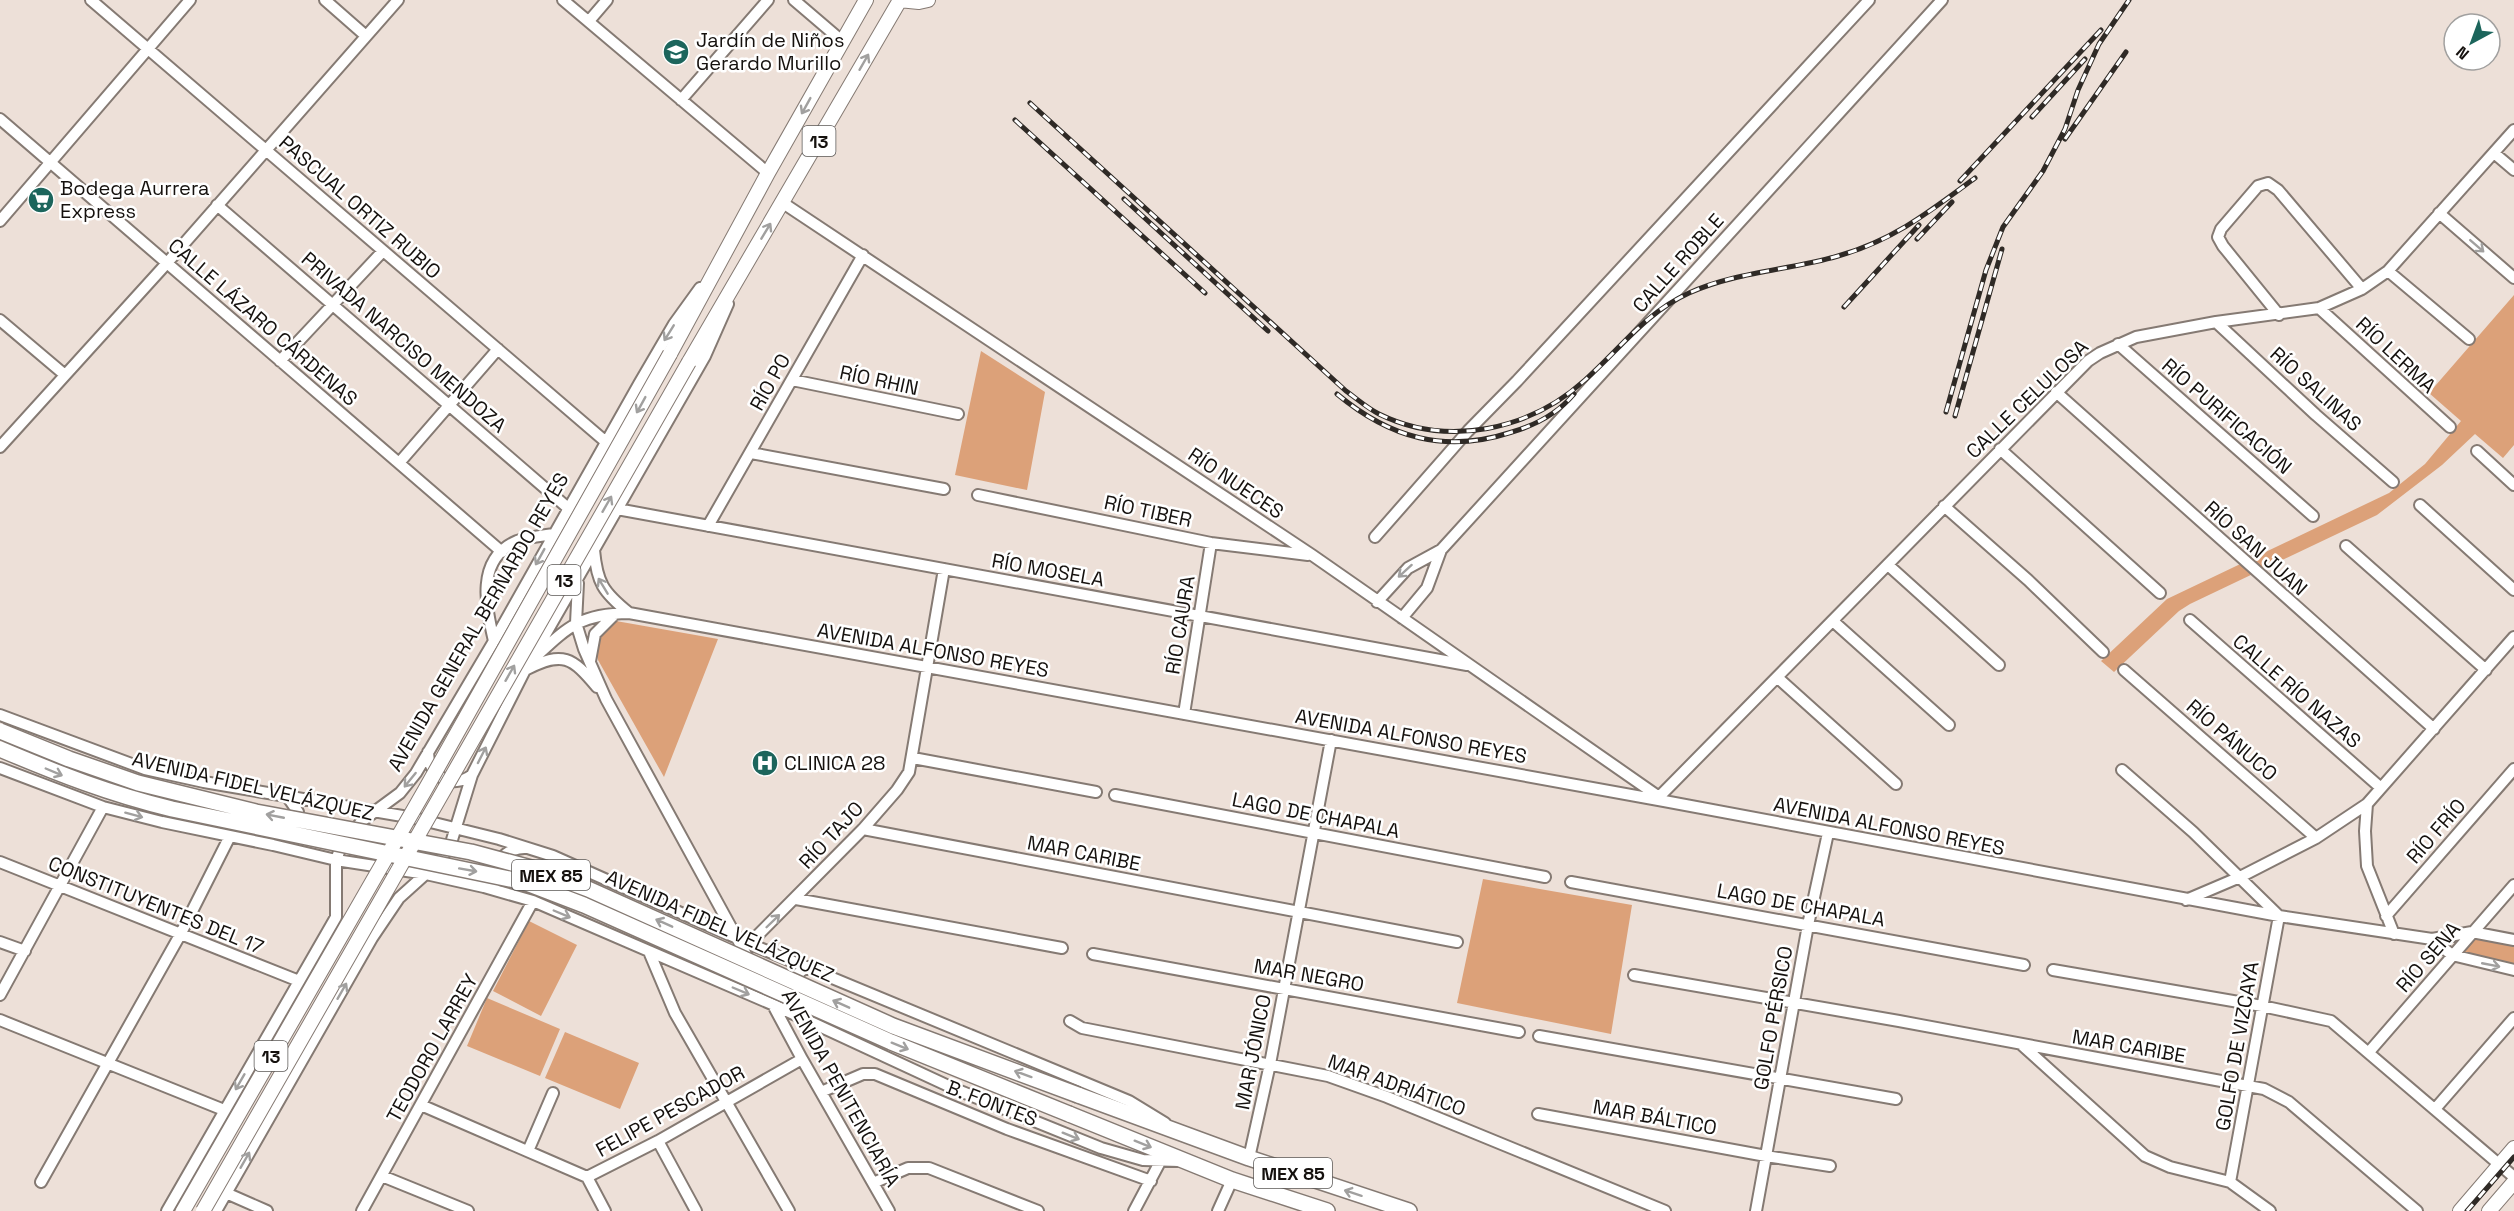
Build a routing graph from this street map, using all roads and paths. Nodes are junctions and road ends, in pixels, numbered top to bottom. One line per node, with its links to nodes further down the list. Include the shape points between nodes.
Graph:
1 (91, 0): 17 (street, PASCUAL ORTIZ RUBIO)
2 (190, 0): 17 (street)
3 (325, 0): 15 (street)
4 (398, 0): 15 (street)
5 (563, 0): 14 (street)
6 (607, 0): 14 (street)
7 (768, 0): 18 (street)
8 (794, 0): 16 (street)
9 (866, 0): 16 (main road, AVENIDA GENERAL BERNARDO REYES / 13)
10 (899, 0): 11 (main road, 13); 26 (main road, 13, one-way to 10)
11 (928, 0)
12 (1869, 0): 70 (street, via 1468,431)
13 (1942, 0): 74 (street, CALLE ROBLE)
14 (589, 21): 18 (street)
15 (366, 36): 21 (street)
16 (842, 41): 25 (main road, AVENIDA GENERAL BERNARDO REYES / 13, one-way to 25)
17 (149, 50): 21 (street, PASCUAL ORTIZ RUBIO); 23 (street)
18 (681, 100): 25 (street)
19 (0, 119): 23 (street, CALLE LÁZARO CÁRDENAS)
20 (2514, 130): 22 (street, CALLE CELULOSA)
21 (266, 150): 27 (street); 30 (street, PASCUAL ORTIZ RUBIO)
22 (2494, 153): 24 (street); 28 (street, CALLE CELULOSA)
23 (51, 162): 29 (street); 32 (street, CALLE LÁZARO CÁRDENAS)
24 (2514, 170)
25 (768, 173): 33 (main road, AVENIDA GENERAL BERNARDO REYES / 13)
26 (783, 203): 31 (street, RÍO NUECES); 36 (main road, 13, one-way to 26)
27 (217, 205): 32 (street); 38 (street, PRIVADA NARCISO MENDOZA)
28 (2439, 213): 34 (street, CALLE CELULOSA); 35 (street, one-way to 35)
29 (0, 221)
30 (383, 251): 38 (street); 45 (street, PASCUAL ORTIZ RUBIO)
31 (863, 255): 48 (street, RÍO PO); 76 (street, RÍO NUECES)
32 (167, 263): 46 (street, CALLE LÁZARO CÁRDENAS); 47 (street)
33 (715, 269): 53 (street, AVENIDA GENERAL BERNARDO REYES, one-way to 53, via 674,324); 221 (main road, AVENIDA GENERAL BERNARDO REYES / 13, one-way to 221, bridge, via 425,790)
34 (2388, 271): 37 (street, CALLE CELULOSA); 43 (street)
35 (2514, 278)
36 (736, 281): 66 (street, via 716,335); 222 (main road, 13, one-way to 36, bridge)
37 (2362, 289): 39 (street, CALLE CELULOSA); 40 (street, via 2278,190 2268,183 2258,186 2218,237)
38 (333, 304): 46 (street); 50 (street, PRIVADA NARCISO MENDOZA)
39 (2319, 308): 40 (street, CALLE CELULOSA); 52 (street, RÍO LERMA)
40 (2279, 315): 42 (street, CALLE CELULOSA)
41 (0, 320): 47 (street)
42 (2216, 322): 44 (street, CALLE CELULOSA, via 2157,332); 59 (street, RÍO SALINAS)
43 (2469, 339)
44 (2118, 344): 49 (street, CALLE CELULOSA, via 2088,361); 67 (street, RÍO PURIFICACIÓN)
45 (498, 349): 50 (street); 53 (street, PASCUAL ORTIZ RUBIO)
46 (280, 361): 58 (street, CALLE LÁZARO CÁRDENAS)
47 (65, 375): 54 (street)
48 (792, 380): 51 (street, RÍO RHIN); 57 (street, RÍO PO)
49 (2056, 392): 55 (street, CALLE CELULOSA); 105 (street, RÍO SAN JUAN)
50 (448, 404): 58 (street); 65 (street, PRIVADA NARCISO MENDOZA)
51 (958, 414)
52 (2450, 428)
53 (606, 442): 65 (street, AVENIDA GENERAL BERNARDO REYES)
54 (0, 447)
55 (2000, 449): 64 (street, CALLE CELULOSA); 81 (street)
56 (2477, 451): 60 (street)
57 (751, 453): 61 (street); 68 (street, RÍO PO)
58 (399, 463): 75 (street, CALLE LÁZARO CÁRDENAS)
59 (2393, 482)
60 (2514, 485)
61 (944, 489)
62 (978, 495): 71 (street, RÍO TIBER)
63 (2420, 505): 80 (street)
64 (1944, 506): 77 (street, CALLE CELULOSA); 92 (street)
65 (568, 507): 69 (street, AVENIDA GENERAL BERNARDO REYES)
66 (617, 509): 68 (street, RÍO MOSELA); 73 (street)
67 (2313, 516)
68 (708, 526): 78 (street, RÍO MOSELA)
69 (554, 534): 75 (street, via 515,542); 91 (street, AVENIDA GENERAL BERNARDO REYES, one-way to 91)
70 (1375, 537)
71 (1211, 543): 76 (street, RÍO TIBER); 85 (street, RÍO CAURA)
72 (2346, 546): 99 (street)
73 (594, 549): 79 (street); 84 (street, one-way to 73, via 602,587)
74 (1441, 550): 82 (street, CALLE ROBLE, one-way to 82, via 1408,568); 86 (street, CALLE ROBLE, via 1427,588)
75 (501, 552): 91 (street, via 490,572 485,596)
76 (1312, 555): 82 (street, RÍO NUECES)
77 (1888, 565): 89 (street, CALLE CELULOSA); 94 (street)
78 (944, 569): 85 (street, RÍO MOSELA); 97 (street, RÍO TAJO)
79 (579, 577): 88 (street, AVENIDA PENITENCIARÍA); 95 (street)
80 (2514, 590)
81 (2160, 593)
82 (1377, 602): 86 (street, RÍO NUECES)
83 (616, 613): 84 (street, AVENIDA ALFONSO REYES); 88 (street, AVENIDA ALFONSO REYES); 93 (street, via 595,634)
84 (629, 613): 97 (street, AVENIDA ALFONSO REYES)
85 (1200, 616): 96 (street, RÍO MOSELA); 102 (street, RÍO CAURA)
86 (1402, 618): 96 (street, RÍO NUECES)
87 (2190, 620): 116 (street, CALLE RÍO NAZAS)
88 (576, 622): 93 (street, AVENIDA PENITENCIARÍA); 95 (street, AVENIDA ALFONSO REYES)
89 (1833, 622): 100 (street, CALLE CELULOSA); 104 (street)
90 (2514, 637): 99 (street)
91 (494, 641): 109 (street, AVENIDA GENERAL BERNARDO REYES)
92 (2103, 652)
93 (590, 661): 101 (street, AVENIDA PENITENCIARÍA)
94 (1999, 665)
95 (528, 666): 101 (street, AVENIDA PENITENCIARÍA, via 567,659 582,669); 114 (street, one-way to 95)
96 (1472, 666): 120 (street, RÍO NUECES)
97 (928, 667): 102 (street, AVENIDA ALFONSO REYES); 110 (street, RÍO TAJO)
98 (2124, 670): 129 (street, RÍO PÁNUCO)
99 (2486, 670): 105 (street)
100 (1778, 678): 115 (street); 120 (street, CALLE CELULOSA)
101 (606, 699): 153 (street, AVENIDA PENITENCIARÍA)
102 (1184, 714): 107 (street, AVENIDA ALFONSO REYES)
103 (0, 716): 119 (street, via 145,769)
104 (1949, 725)
105 (2434, 729): 116 (street)
106 (0, 731): 200 (highway, AVENIDA FIDEL VELÁZQUEZ / MEX 85, one-way to 106, bridge, via 893,1026 549,874 471,852 256,812 138,783)
107 (1331, 740): 120 (street, AVENIDA ALFONSO REYES); 126 (street, MAR JÓNICO)
108 (0, 749): 206 (highway, AVENIDA FIDEL VELÁZQUEZ / MEX 85, one-way to 206, bridge, via 65,777 138,801 524,882 891,1042)
109 (428, 752): 114 (street, via 431,769 443,779 459,782); 123 (street, AVENIDA GENERAL BERNARDO REYES, one-way to 123, via 400,793)
110 (913, 758): 117 (street); 125 (street, RÍO TAJO, via 904,781)
111 (0, 768): 122 (street)
112 (2514, 769): 146 (street, RÍO FRÍO)
113 (2122, 770): 136 (street)
114 (472, 776): 124 (street)
115 (1896, 784)
116 (2381, 788): 121 (street)
117 (1096, 792)
118 (1115, 795): 126 (street, LAGO DE CHAPALA)
119 (287, 796): 123 (street); 130 (street, via 296,806 298,825 291,837)
120 (1662, 799): 127 (street, AVENIDA ALFONSO REYES)
121 (2367, 804): 129 (street); 146 (street, via 2367,866)
122 (103, 807): 128 (street, one-way to 128); 139 (street)
123 (375, 811): 124 (street); 132 (street, AVENIDA GENERAL BERNARDO REYES, via 346,839)
124 (456, 828): 131 (street); 134 (street, via 445,854)
125 (862, 829): 141 (street, RÍO TAJO); 144 (street, MAR CARIBE)
126 (1313, 833): 135 (street, LAGO DE CHAPALA); 144 (street, MAR JÓNICO)
127 (1828, 833): 142 (street, AVENIDA ALFONSO REYES); 148 (street, GOLFO PÉRSICO)
128 (230, 836): 130 (street); 152 (street)
129 (2316, 838): 136 (street)
130 (273, 844): 132 (street)
131 (527, 848): 140 (street, via 514,849 499,861 495,874); 149 (street)
132 (336, 860): 134 (street); 147 (street)
133 (0, 862): 139 (street, CONSTITUYENTES DEL 17)
134 (426, 874): 140 (street); 154 (street, via 399,898)
135 (1545, 877)
136 (2240, 877): 142 (street); 145 (street)
137 (1571, 882): 148 (street, LAGO DE CHAPALA)
138 (2514, 885): 150 (street, RÍO SENA)
139 (60, 886): 152 (street, CONSTITUYENTES DEL 17); 161 (street)
140 (500, 892): 143 (street)
141 (796, 899): 159 (street, RÍO TAJO, one-way to 141); 160 (street)
142 (2186, 900): 145 (street, AVENIDA ALFONSO REYES)
143 (533, 902): 162 (street, one-way to 162); 196 (street, TEODORO LARREY)
144 (1298, 912): 158 (street, MAR CARIBE); 172 (street, MAR JÓNICO)
145 (2279, 916): 151 (street, AVENIDA ALFONSO REYES); 176 (street, GOLFO DE VIZCAYA)
146 (2386, 916): 151 (street)
147 (336, 917): 154 (street, via 357,914 369,923); 171 (street)
148 (1808, 925): 165 (street, LAGO DE CHAPALA); 174 (street, GOLFO PÉRSICO)
149 (722, 929): 153 (street); 170 (street, via 729,955 723,969)
150 (2472, 932): 155 (street); 156 (street); 164 (street, RÍO SENA)
151 (2394, 934): 155 (street, AVENIDA ALFONSO REYES)
152 (180, 935): 171 (street, CONSTITUYENTES DEL 17); 186 (street)
153 (737, 936): 159 (street); 175 (street, AVENIDA PENITENCIARÍA)
154 (372, 938): 219 (street, one-way to 154)
155 (2432, 939): 164 (street)
156 (2514, 940)
157 (0, 942): 161 (street)
158 (1456, 942)
159 (750, 944): 166 (street)
160 (1062, 948)
161 (25, 951): 173 (street)
162 (650, 954): 170 (street); 195 (street, via 675,1013)
163 (1093, 954): 172 (street, MAR NEGRO)
164 (2452, 955): 168 (street, one-way to 168); 184 (street, RÍO SENA)
165 (2024, 965)
166 (808, 967): 179 (street, via 796,975 790,988 790,1002); 200 (street, via 1129,1101)
167 (2053, 970): 176 (street)
168 (2514, 970)
169 (1634, 975): 174 (street, MAR CARIBE)
170 (711, 978): 175 (street, one-way to 175)
171 (299, 981): 198 (street, one-way to 198)
172 (1284, 989): 181 (street, MAR NEGRO); 187 (street, MAR JÓNICO)
173 (0, 994)
174 (1794, 1002): 183 (street, MAR CARIBE); 189 (street, GOLFO PÉRSICO)
175 (774, 1005): 179 (street); 185 (street, AVENIDA PENITENCIARÍA)
176 (2262, 1006): 184 (street, via 2331,1021); 191 (street, GOLFO DE VIZCAYA)
177 (2514, 1018): 197 (street)
178 (0, 1020): 186 (street)
179 (802, 1020): 188 (street)
180 (1070, 1021): 187 (street, MAR ADRIÁTICO, via 1082,1028)
181 (1519, 1032)
182 (1539, 1036): 189 (street)
183 (2022, 1045): 191 (street, MAR CARIBE); 216 (street, via 2145,1156 2170,1167)
184 (2369, 1052): 197 (street)
185 (802, 1059): 192 (street, AVENIDA PENITENCIARÍA); 195 (street, FELIPE PESCADOR)
186 (108, 1062): 198 (street); 215 (street)
187 (1270, 1064): 205 (street, MAR JÓNICO); 236 (street, MAR ADRIÁTICO, via 1328,1076 1387,1097)
188 (920, 1073): 190 (street); 207 (street, one-way to 207, via 1101,1148)
189 (1781, 1080): 194 (street); 204 (street, GOLFO PÉRSICO)
190 (893, 1082): 192 (street, B. FONTES, via 866,1073); 214 (street, B. FONTES)
191 (2249, 1086): 216 (street, GOLFO DE VIZCAYA); 239 (street, MAR CARIBE, via 2274,1092 2289,1102)
192 (822, 1092): 218 (street, AVENIDA PENITENCIARÍA)
193 (554, 1093): 203 (street)
194 (1896, 1099)
195 (727, 1101): 201 (street, FELIPE PESCADOR); 229 (street)
196 (421, 1105): 203 (street, FELIPE PESCADOR); 210 (street, TEODORO LARREY)
197 (2435, 1109): 208 (street)
198 (224, 1110): 220 (street)
199 (1538, 1114): 204 (street, MAR BÁLTICO)
200 (1178, 1132): 205 (highway, AVENIDA FIDEL VELÁZQUEZ / MEX 85)
201 (658, 1141): 211 (street, FELIPE PESCADOR); 228 (street)
202 (2514, 1148): 208 (main road)
203 (528, 1151): 211 (street, FELIPE PESCADOR)
204 (1766, 1156): 209 (street, MAR BÁLTICO); 237 (street, GOLFO PÉRSICO)
205 (1249, 1158): 235 (highway, AVENIDA FIDEL VELÁZQUEZ / MEX 85, one-way to 205)
206 (1182, 1160): 207 (street); 213 (highway, AVENIDA FIDEL VELÁZQUEZ / MEX 85)
207 (1160, 1162): 214 (street)
208 (2499, 1164): 212 (street); 240 (main road)
209 (1830, 1166)
210 (382, 1176): 225 (street, TEODORO LARREY); 226 (street)
211 (587, 1177): 227 (street)
212 (2514, 1177)
213 (1232, 1180): 233 (street); 234 (highway, AVENIDA FIDEL VELÁZQUEZ / MEX 85)
214 (1150, 1181): 232 (street)
215 (41, 1182)
216 (2230, 1182): 238 (street)
217 (2514, 1182): 241 (main road)
218 (873, 1184): 230 (street, AVENIDA PENITENCIARÍA); 231 (street, via 908,1168 929,1168)
219 (226, 1193): 223 (street); 224 (street)
220 (167, 1211)
221 (183, 1211)
222 (203, 1211)
223 (216, 1211)
224 (267, 1211)
225 (362, 1211)
226 (468, 1211)
227 (606, 1211)
228 (696, 1211)
229 (789, 1211)
230 (889, 1211)
231 (1038, 1211)
232 (1134, 1211)
233 (1218, 1211)
234 (1327, 1211)
235 (1409, 1211)
236 (1665, 1211)
237 (1756, 1211)
238 (2270, 1211)
239 (2417, 1211)
240 (2460, 1211)
241 (2489, 1211)

